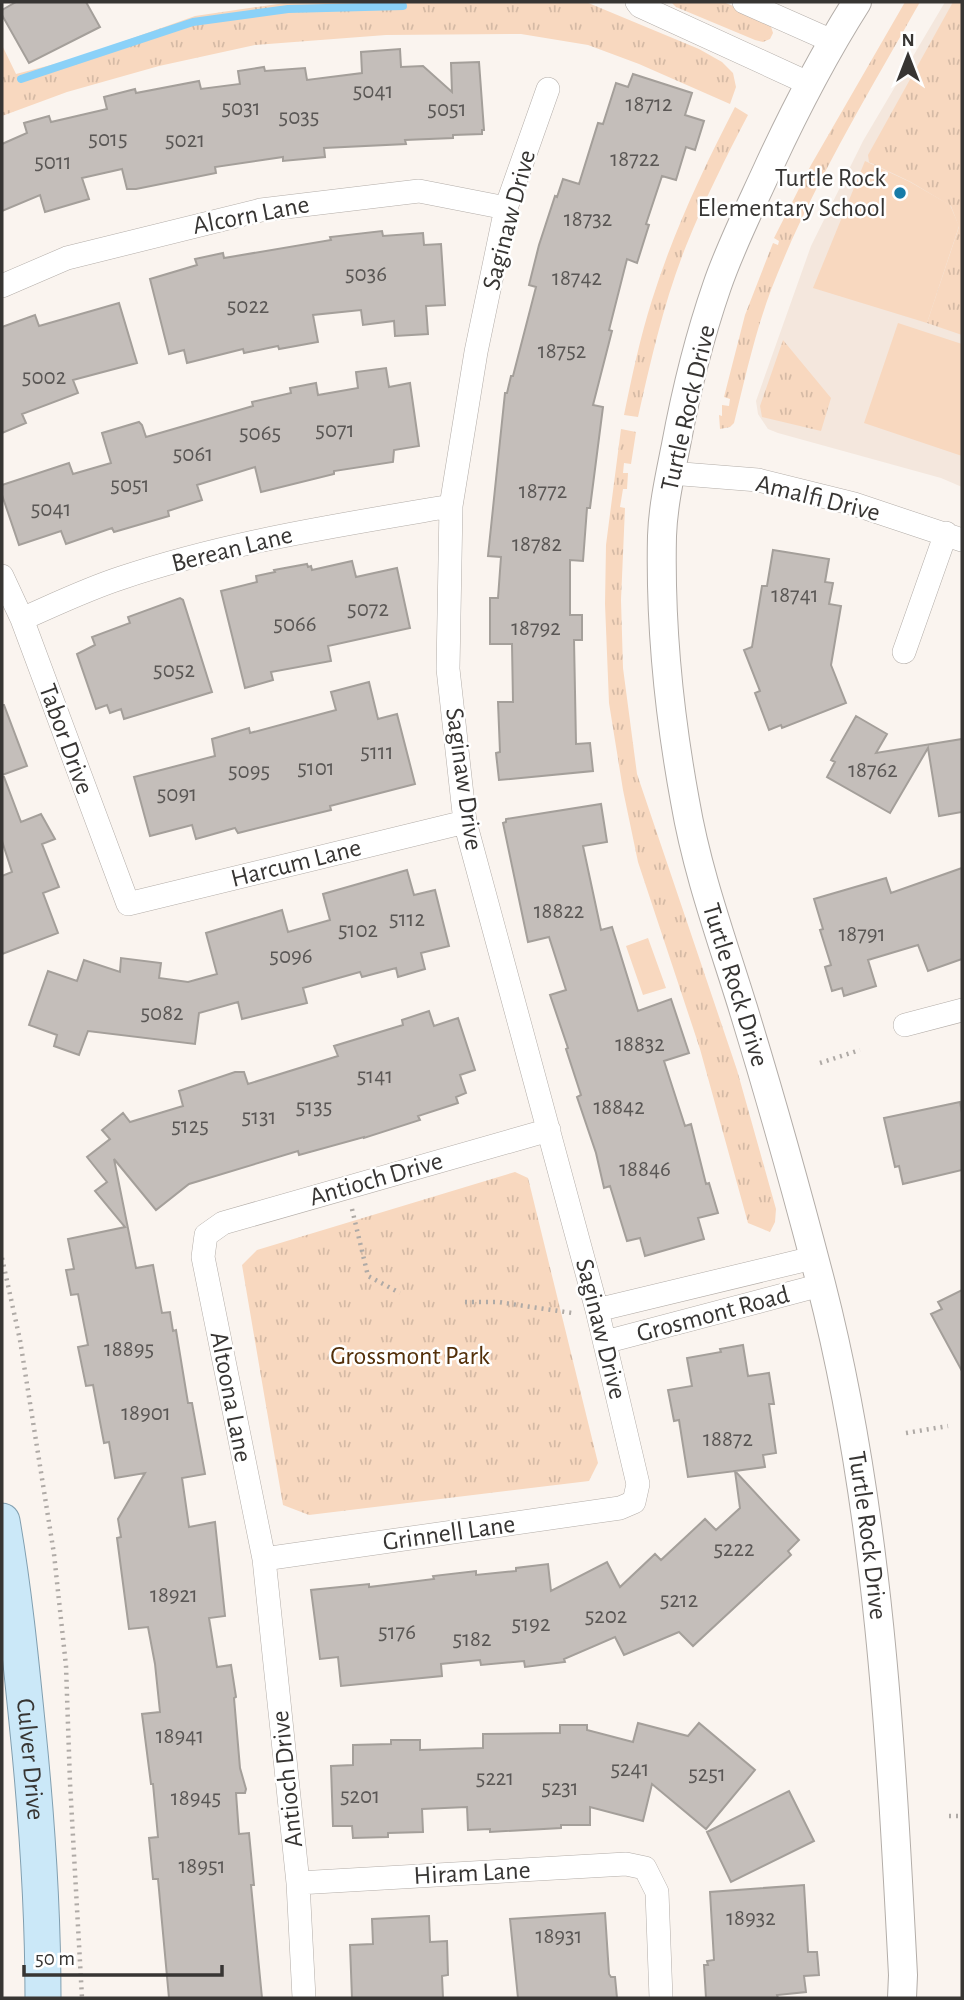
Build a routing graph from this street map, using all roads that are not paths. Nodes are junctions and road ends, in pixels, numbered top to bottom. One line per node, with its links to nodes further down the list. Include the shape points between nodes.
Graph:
1 (637, 2): 5 (street)
2 (744, 2): 4 (street)
3 (857, 2): 4 (street, Turtle Rock Drive)
4 (832, 41): 5 (street, Turtle Rock Drive)
5 (810, 84): 9 (street, Turtle Rock Drive, via 718,283 691,372)
6 (548, 89): 7 (street, Saginaw Drive)
7 (506, 208): 8 (street, Alcorn Lane, via 419,191 261,210 67,258); 10 (street, Saginaw Drive)
8 (2, 286)
9 (670, 473): 11 (street, Amalfi Drive, via 758,480 854,504); 21 (street, Turtle Rock Drive, via 662,532 664,663 685,803 706,891 777,1118)
10 (451, 506): 13 (street, Berean Lane, via 223,548 119,578); 15 (street, Saginaw Drive, via 449,669)
11 (954, 537): 14 (street)
12 (2, 576): 13 (street, Tabor Drive)
13 (22, 619): 16 (street, Tabor Drive)
14 (904, 652)
15 (465, 822): 16 (street, Harcum Lane); 19 (street, Saginaw Drive)
16 (128, 904)
17 (962, 1010): 18 (street)
18 (905, 1025)
19 (549, 1130): 20 (street, Antioch Drive, via 223,1223); 23 (street, Saginaw Drive)
20 (206, 1235): 27 (street, Altoona Lane, via 203,1257)
21 (813, 1258): 22 (street, Turtle Rock Drive); 23 (street, Grosmont Road)
22 (821, 1285): 24 (street, Grosmont Road); 32 (street, Turtle Rock Drive, via 847,1408 880,1620)
23 (597, 1310): 24 (street, Saginaw Drive)
24 (605, 1342): 25 (street, Saginaw Drive, via 638,1484)
25 (634, 1502): 27 (street, Grinnell Lane, via 606,1510)
26 (2, 1521): 29 (main road, Culver Drive, via 37,1822)
27 (264, 1559): 28 (street, Antioch Drive)
28 (298, 1883): 30 (street, Antioch Drive); 31 (street, Hiram Lane, via 626,1864 645,1868 657,1892)
29 (43, 1998)
30 (304, 1998)
31 (662, 1998)
32 (902, 1998)

